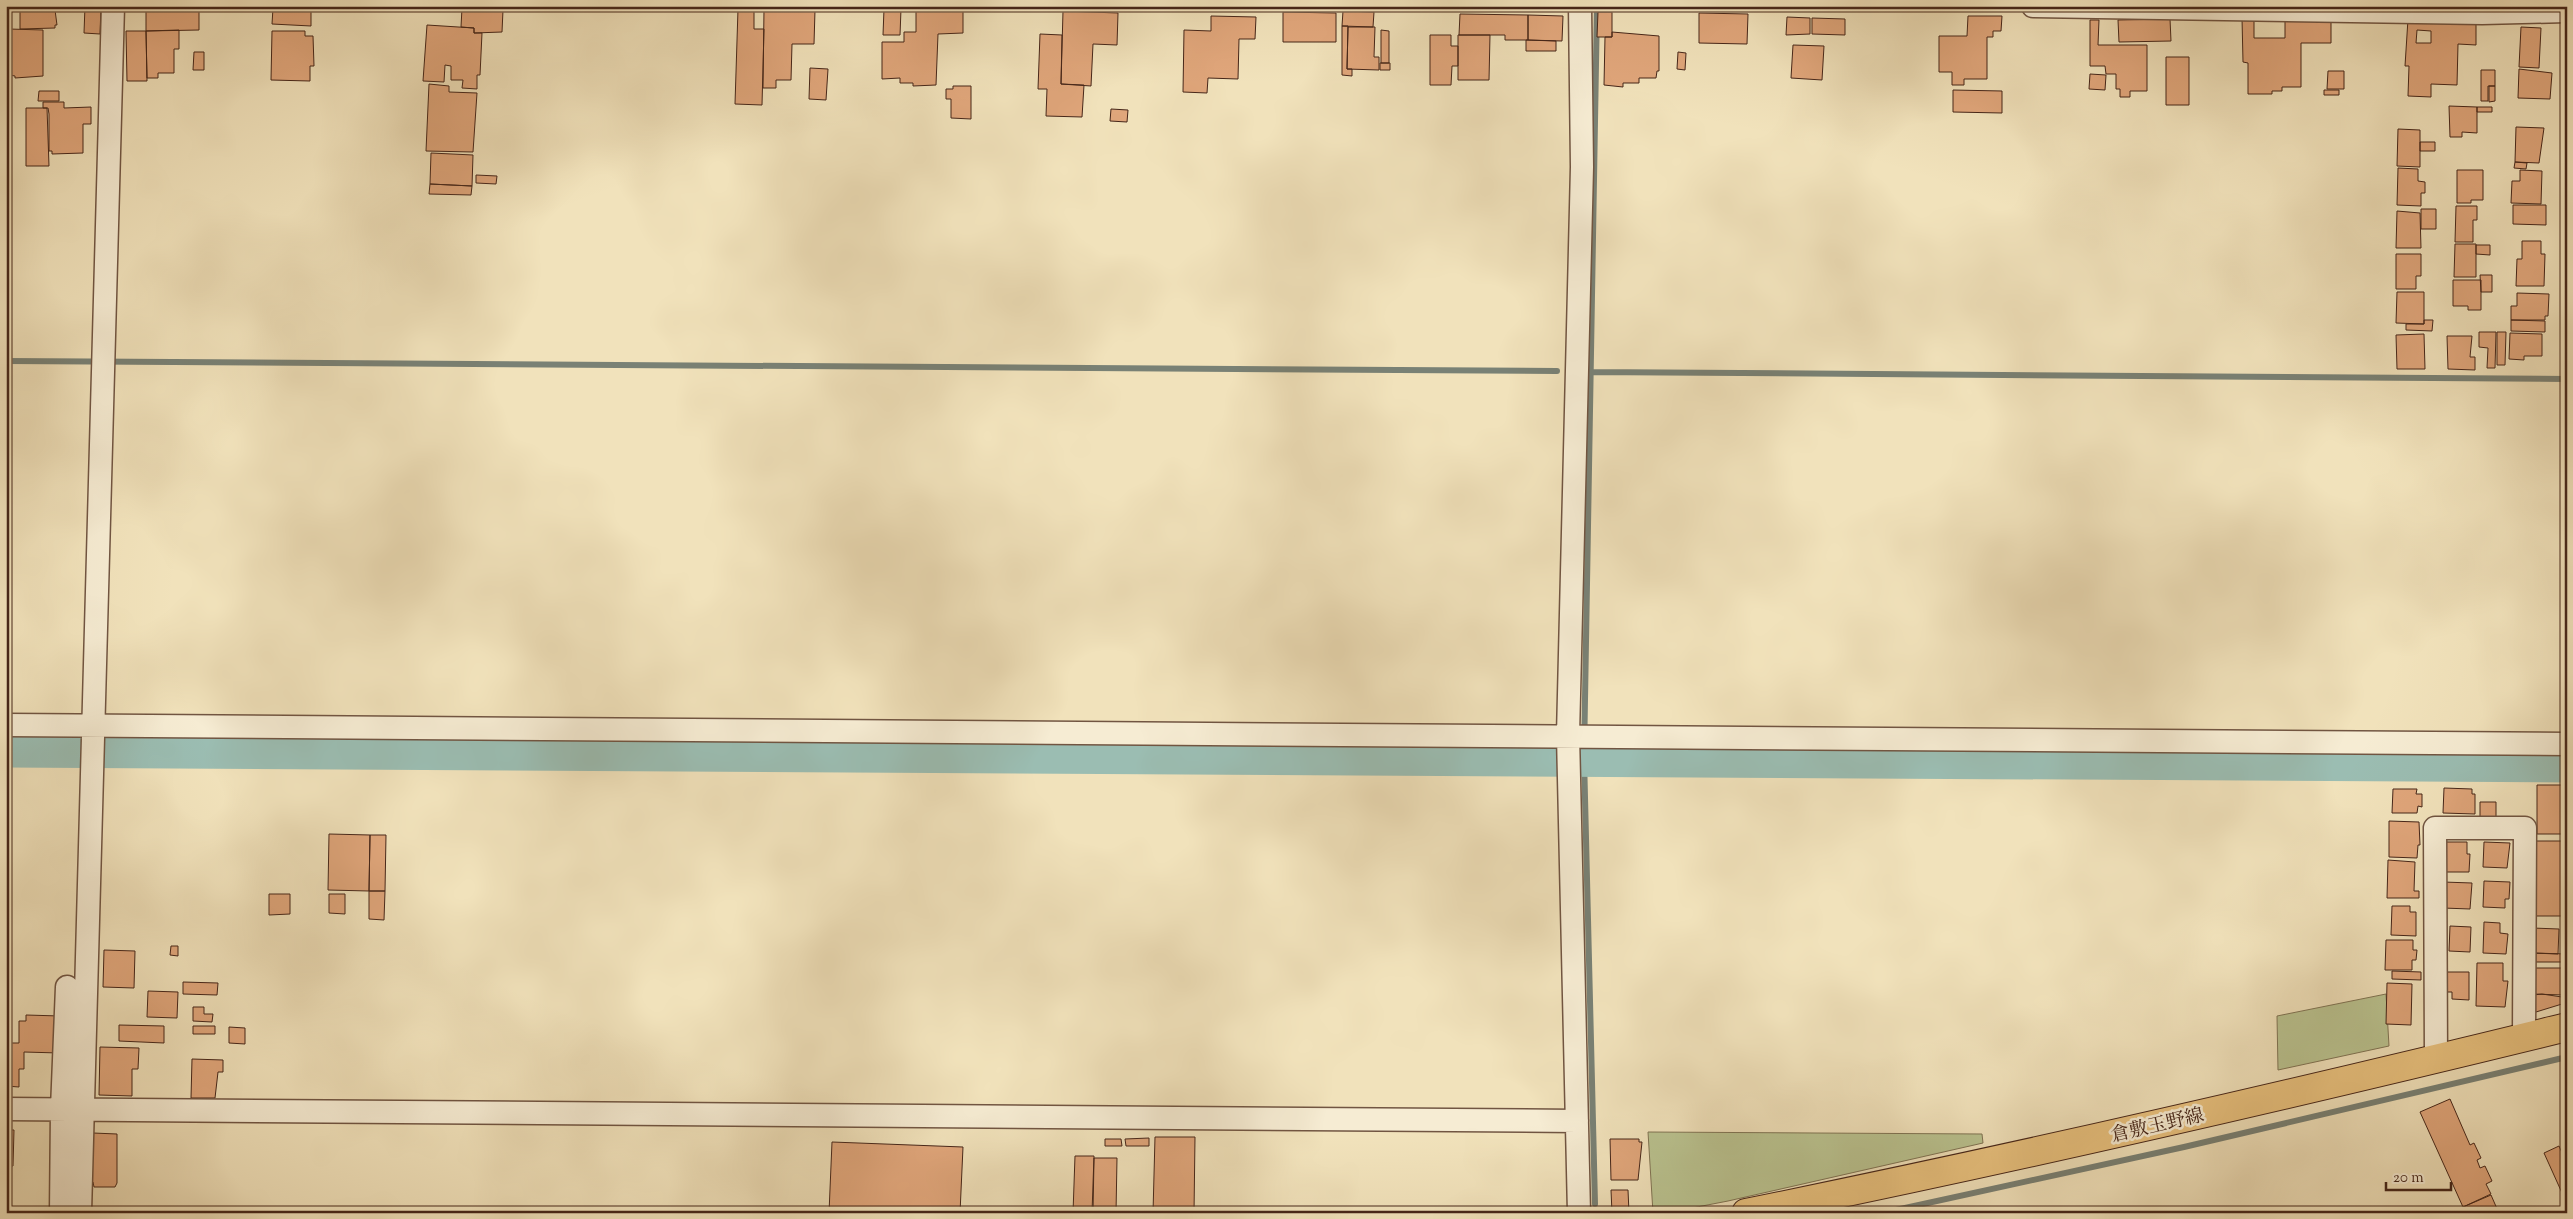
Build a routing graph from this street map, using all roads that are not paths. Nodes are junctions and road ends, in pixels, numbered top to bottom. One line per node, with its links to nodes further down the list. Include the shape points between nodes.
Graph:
1 (113, 6): 6 (street)
2 (1580, 6): 7 (street, via 1582,166)
3 (2033, 6): 4 (street)
4 (2567, 11)
5 (6, 726): 6 (street)
6 (94, 730): 7 (street); 10 (street)
7 (1576, 738): 8 (street); 16 (street, via 1569,772)
8 (2567, 744)
9 (68, 986): 10 (street)
10 (75, 1024): 15 (street)
11 (2567, 1026): 12 (main road, 倉敷玉野線)
12 (2524, 1037): 13 (main road, 倉敷玉野線); 13 (street, via 2525,828 2436,828)
13 (2436, 1060): 20 (main road, 倉敷玉野線, via 1925,1176)
14 (6, 1109): 15 (street)
15 (72, 1109): 16 (street); 17 (street); 18 (street)
16 (1577, 1121): 19 (street)
17 (61, 1213)
18 (80, 1213)
19 (1579, 1213)
20 (1746, 1213)

